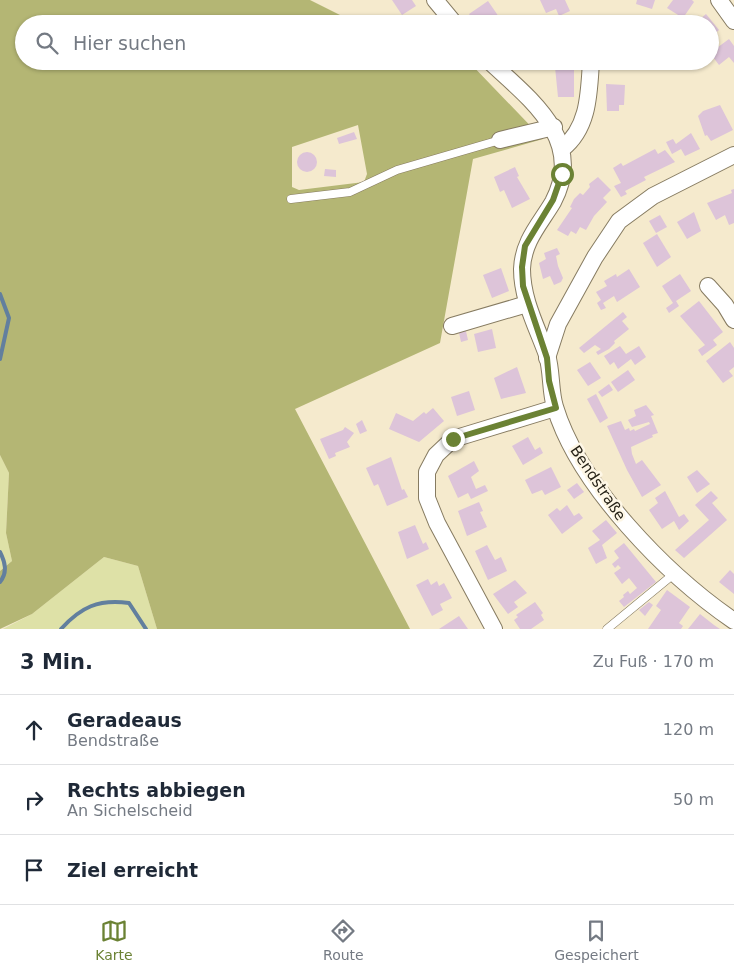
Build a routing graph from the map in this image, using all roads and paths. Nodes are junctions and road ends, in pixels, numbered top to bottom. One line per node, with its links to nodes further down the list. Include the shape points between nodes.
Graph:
1 (435, 0): 3 (street)
2 (719, 0): 4 (street)
3 (447, 15)
4 (734, 21)
5 (499, 70): 7 (street, Bendstraße)
6 (590, 70): 9 (street, via 586,113 578,131)
7 (554, 127): 8 (street); 9 (street, Bendstraße)
8 (500, 140): 11 (lane, via 397,170 350,192)
9 (562, 149): 13 (street, Bendstraße, via 562,174 553,200 525,246 522,267)
10 (734, 155): 16 (street, via 653,196 619,221 594,257 558,324)
11 (291, 199)
12 (708, 286): 14 (street)
13 (527, 304): 15 (street); 16 (street, Bendstraße)
14 (734, 320)
15 (452, 326)
16 (547, 358): 17 (street, Bendstraße)
17 (556, 408): 18 (street, Bendstraße, via 573,448 606,498 634,534); 20 (street, via 453,439 436,455 427,472 427,498 437,523)
18 (675, 574): 19 (street, Bendstraße); 21 (lane)
19 (734, 621)
20 (494, 629)
21 (607, 629)

